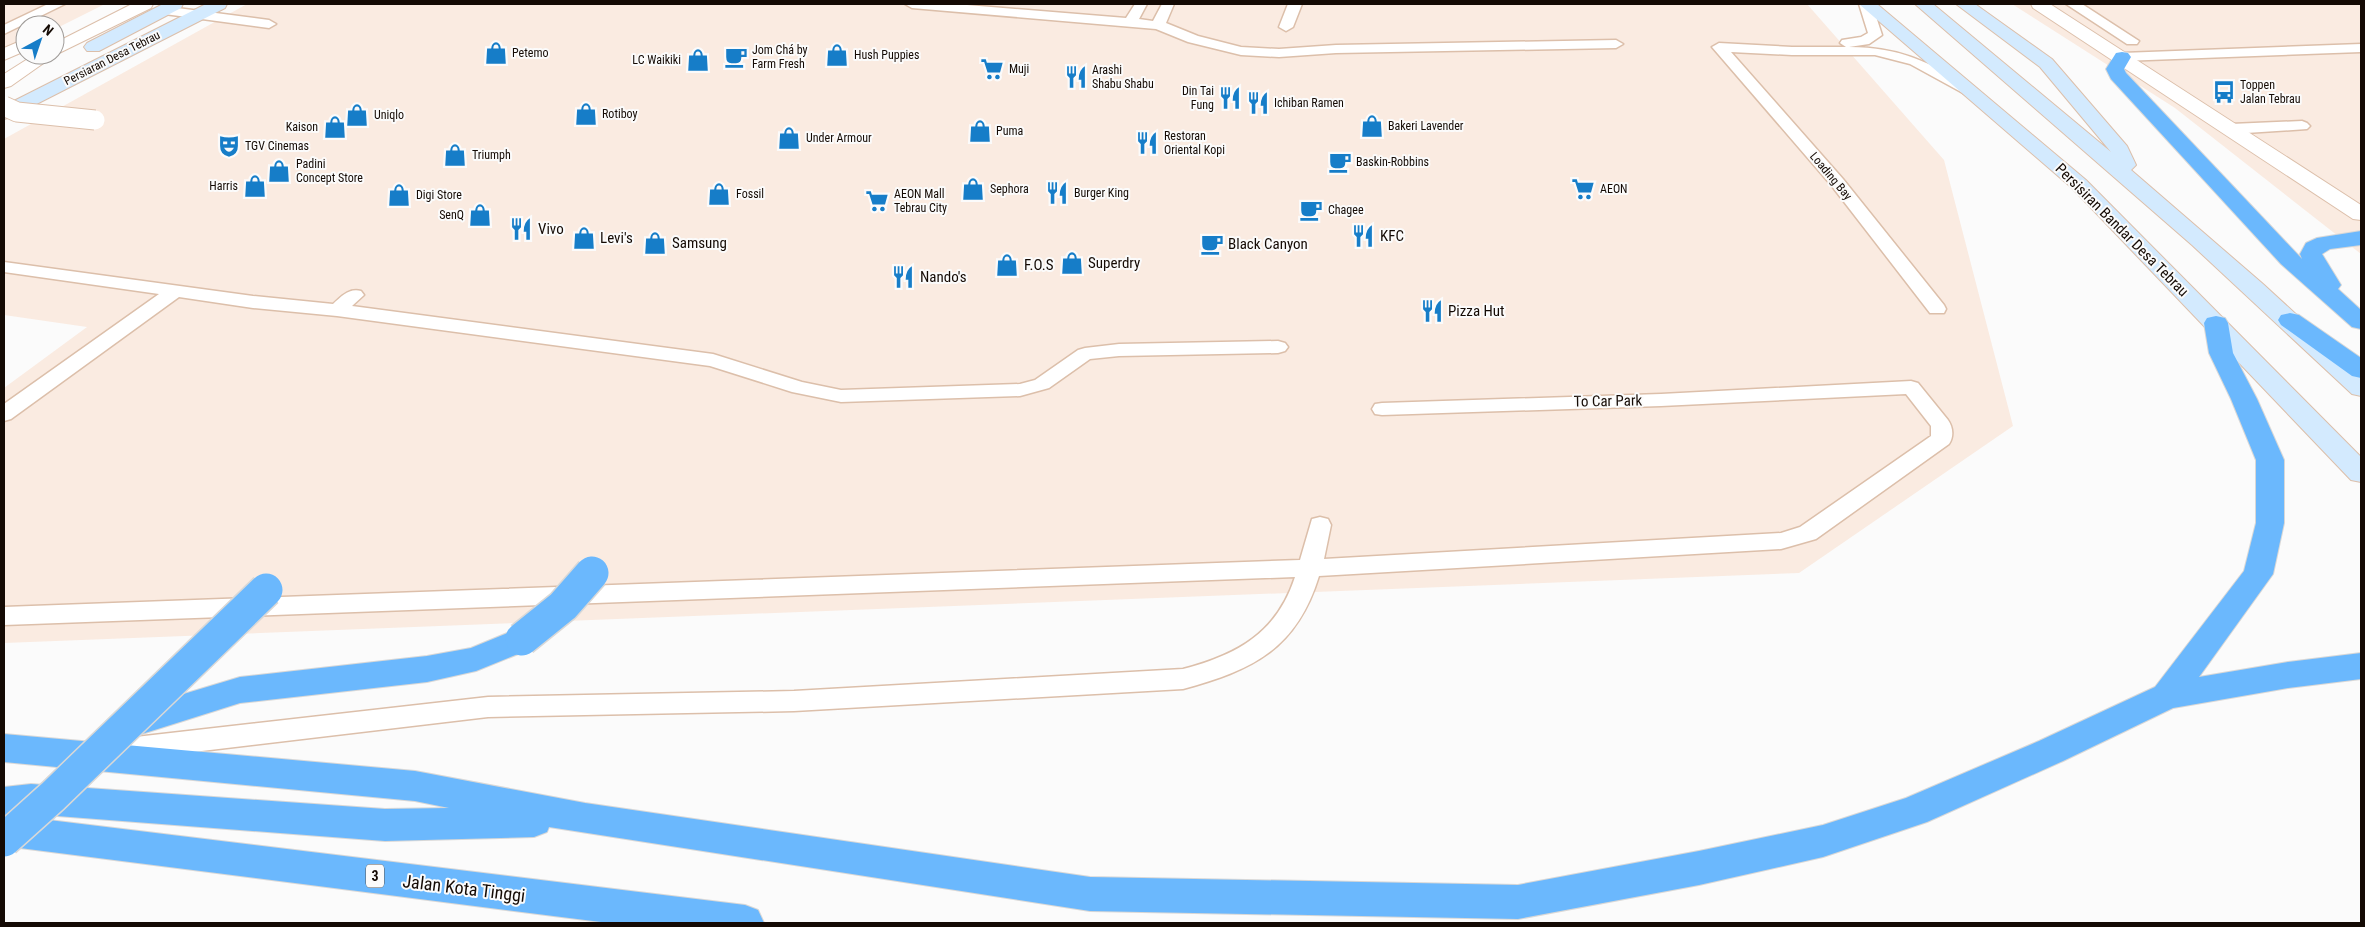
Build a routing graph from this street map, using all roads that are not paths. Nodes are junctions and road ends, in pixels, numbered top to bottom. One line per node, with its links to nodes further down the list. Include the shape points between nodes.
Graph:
1 (58, 4): 19 (lane)
2 (145, 4): 21 (street)
3 (219, 4): 14 (main road, Persiaran Desa Tebrau)
4 (912, 4): 15 (lane)
5 (1141, 4): 15 (lane)
6 (1168, 4): 17 (lane)
7 (1295, 4): 18 (lane)
8 (1866, 4): 22 (lane, via 1875,35 1864,41); 27 (main road, Persisiran Bandar Desa Tebrau)
9 (1923, 4): 36 (main road)
10 (1964, 4): 36 (main road, via 2046,63 2120,150)
11 (2039, 4): 24 (street)
12 (2073, 4): 24 (lane)
13 (168, 7): 14 (lane); 28 (main road, Persiaran Desa Tebrau)
14 (197, 15): 16 (lane); 29 (main road, Persiaran Desa Tebrau)
15 (1130, 23): 17 (lane)
16 (268, 24)
17 (1158, 25): 20 (lane, via 1193,39 1241,50 1279,53)
18 (1286, 27)
19 (4, 30)
20 (1616, 44)
21 (65, 45)
22 (1719, 47): 27 (lane, via 1875,51 1915,61); 43 (lane, Loading Bay, via 1837,182)
23 (2361, 48): 24 (lane)
24 (2127, 49): 35 (street); 42 (highway, via 2115,69 2118,76 2289,259)
25 (30, 65): 26 (street)
26 (4, 82)
27 (1971, 92): 47 (main road, Persisiran Bandar Desa Tebrau, via 2079,184)
28 (4, 95)
29 (25, 102): 31 (main road, Persiaran Desa Tebrau); 32 (lane)
30 (4, 106): 33 (street, bridge, via 27,114)
31 (4, 113)
32 (4, 116)
33 (95, 120)
34 (2302, 126): 35 (lane)
35 (2231, 129): 37 (street)
36 (2132, 180): 45 (main road)
37 (2361, 214)
38 (2361, 238): 42 (highway, via 2325,243 2314,248 2311,254)
39 (4, 267): 40 (lane)
40 (176, 291): 44 (lane); 52 (lane)
41 (355, 295): 44 (lane)
42 (2338, 302): 46 (highway)
43 (1937, 309)
44 (337, 310): 48 (lane, via 712,360 799,388 841,396 1020,390 1042,384 1085,354 1119,350)
45 (2290, 320): 49 (highway); 50 (main road)
46 (2361, 322)
47 (2216, 323): 53 (main road, Persisiran Bandar Desa Tebrau); 60 (highway, via 2221,354 2270,460 2270,523 2258,574)
48 (1278, 347)
49 (2361, 370)
50 (2361, 388)
51 (1382, 409): 55 (lane, To Car Park, via 1661,400 1911,387 1941,425 1942,439 1808,533 1781,541)
52 (4, 414)
53 (2361, 473)
54 (1320, 525): 55 (lane)
55 (1311, 568): 58 (lane); 63 (lane, via 1288,619 1272,638 1252,655 1211,673 1182,679 794,701 488,707)
56 (592, 573): 61 (highway, bridge, via 562,606 522,639 476,659 428,669 240,690)
57 (266, 590): 61 (highway, bridge)
58 (4, 616)
59 (2361, 666): 60 (highway)
60 (2167, 696): 65 (highway, via 1914,811 1823,841 1518,902 1090,894)
61 (125, 726): 67 (highway, bridge)
62 (4, 748): 63 (highway)
63 (80, 754): 65 (highway, via 415,786)
64 (4, 802): 65 (highway, via 31,799 385,824)
65 (585, 819)
66 (4, 830): 68 (highway, Jalan Kota Tinggi / 3)
67 (4, 840)
68 (746, 923)

